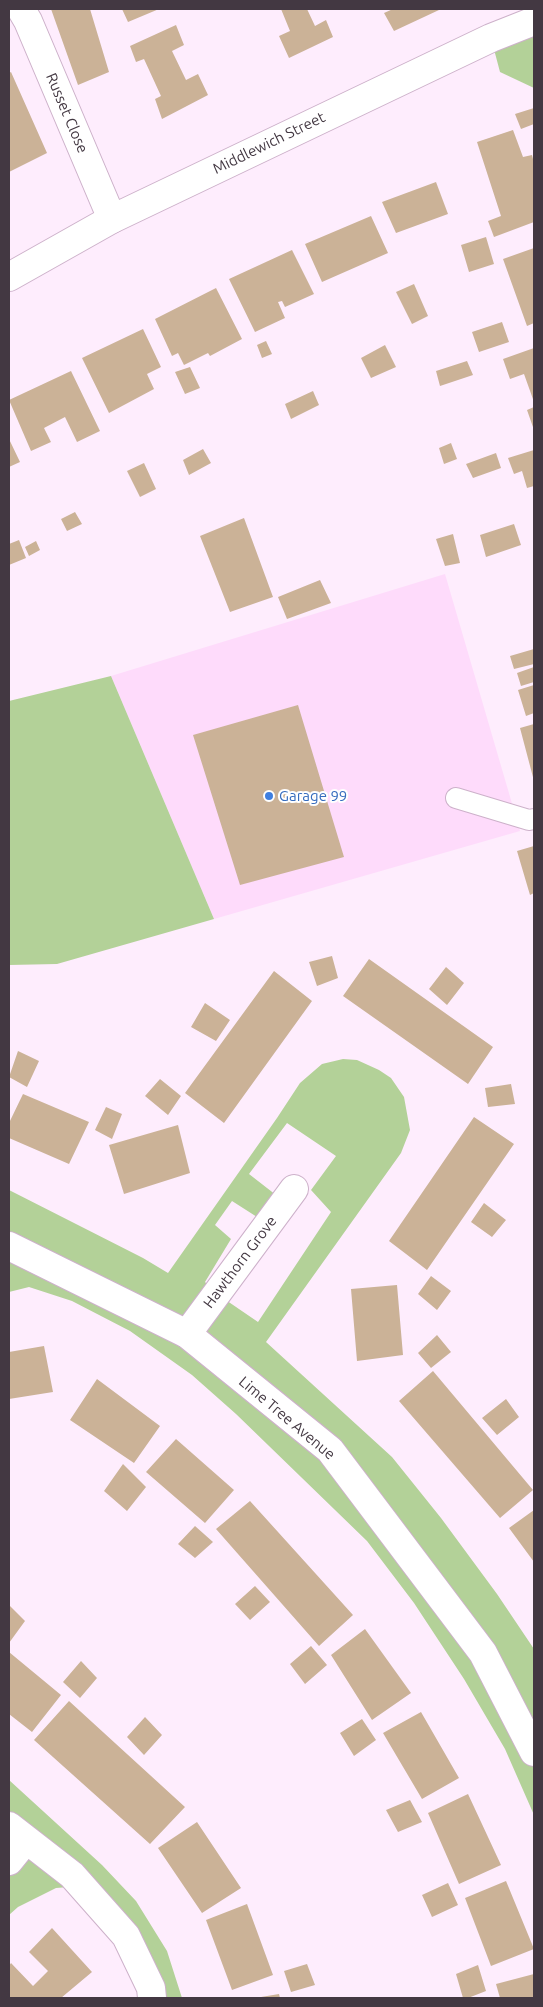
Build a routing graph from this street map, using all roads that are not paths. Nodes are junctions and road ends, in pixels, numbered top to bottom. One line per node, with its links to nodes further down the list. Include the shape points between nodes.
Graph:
1 (22, 9): 3 (street, Russet Close)
2 (534, 21): 3 (street, Middlewich Street, via 455,55)
3 (112, 219): 4 (street, Middlewich Street)
4 (9, 277)
5 (456, 798): 6 (lane, via 529,820)
6 (534, 818)
7 (294, 1189): 9 (street, Hawthorn Grove)
8 (9, 1246): 9 (street, Lime Tree Avenue)
9 (187, 1334): 10 (street, Lime Tree Avenue, via 330,1450 483,1653)
10 (534, 1752)
11 (17, 1833): 12 (street); 13 (street, via 72,1875 126,1936)
12 (9, 1861)
13 (147, 1995)

